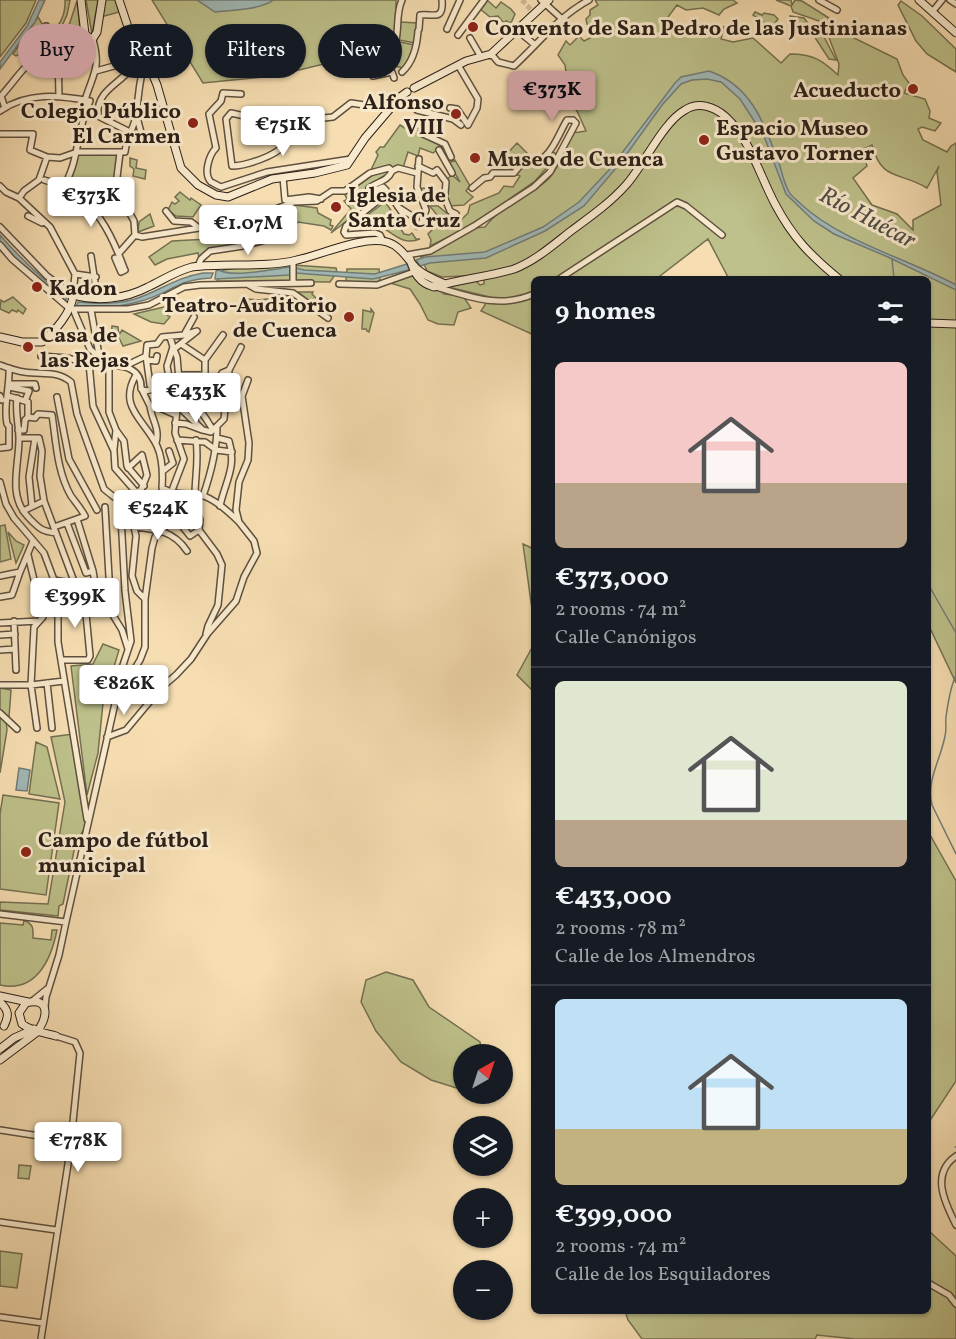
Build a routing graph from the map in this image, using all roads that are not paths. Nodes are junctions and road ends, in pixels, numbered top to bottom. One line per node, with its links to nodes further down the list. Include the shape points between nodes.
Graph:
1 (81, 0): 18 (street)
2 (102, 0): 24 (street)
3 (119, 0): 19 (street)
4 (402, 0): 20 (street)
5 (442, 0): 33 (street, via 439,13 420,15 417,44 410,64)
6 (460, 0): 21 (street)
7 (484, 0): 25 (street)
8 (590, 0): 17 (street)
9 (819, 0): 15 (street)
10 (920, 0): 16 (street)
11 (942, 0): 16 (street)
12 (951, 0): 14 (street)
13 (545, 1): 17 (street); 22 (street)
14 (956, 4)
15 (837, 10)
16 (933, 11): 23 (street)
17 (561, 18): 27 (street)
18 (84, 24)
19 (128, 24)
20 (398, 24)
21 (447, 29)
22 (517, 30): 27 (street); 29 (street)
23 (956, 33)
24 (96, 34)
25 (458, 35)
26 (470, 38): 29 (street)
27 (535, 45): 29 (street, via 514,66 498,63)
28 (96, 51): 32 (street)
29 (487, 55): 30 (street)
30 (458, 65): 44 (street, via 478,99 477,108 468,125 457,109); 61 (street, via 400,97)
31 (108, 68): 32 (street)
32 (96, 71)
33 (402, 72)
34 (18, 75): 45 (street, via 1,96)
35 (59, 78): 41 (street)
36 (94, 78): 42 (street)
37 (120, 78): 50 (street, via 101,96 98,116)
38 (141, 78): 50 (street)
39 (154, 78): 66 (street, via 179,164 194,182 223,197)
40 (241, 94): 61 (street, via 223,93 221,101 208,114 216,148 211,153 207,175 212,182 221,187 267,172)
41 (59, 96): 42 (street); 45 (street, via 26,99)
42 (88, 100): 57 (street)
43 (387, 104): 48 (street, via 351,103 333,117)
44 (450, 108)
45 (2, 110)
46 (417, 110): 49 (street, via 453,119)
47 (138, 121): 54 (street)
48 (287, 122): 48 (street, via 286,143 279,151 231,166 226,119 231,113)
49 (461, 125)
50 (130, 132): 58 (street)
51 (421, 133): 60 (street, via 445,144)
52 (0, 134): 55 (street, via 33,134)
53 (27, 136): 55 (street, via 27,143)
54 (143, 140)
55 (32, 143): 59 (street, via 30,150)
56 (439, 150): 65 (street)
57 (76, 152): 58 (street); 59 (street, via 60,158); 69 (street)
58 (122, 153): 83 (street, via 118,198 134,221)
59 (47, 157): 67 (street)
60 (451, 157)
61 (353, 158): 66 (street, via 344,166)
62 (419, 159): 63 (street)
63 (417, 170): 64 (street); 74 (street, via 417,187 426,210 422,224 417,226 412,216); 77 (street, via 437,170 446,182 443,194 448,208)
64 (392, 171): 72 (street, via 389,168 370,173 345,191 332,191); 73 (street, via 384,181 369,188 371,192 385,188)
65 (452, 173)
66 (283, 177): 72 (street, via 285,200)
67 (42, 178): 69 (street); 71 (street)
68 (0, 186): 71 (street)
69 (64, 186): 88 (street, via 62,202 78,200 88,206)
70 (472, 188): 90 (street, via 493,173 514,173 524,161 543,158 567,120 576,123 550,172 534,187 474,226 430,250)
71 (19, 198): 80 (street)
72 (322, 199): 81 (street, via 294,202 273,210 266,218 249,216 221,226)
73 (381, 199): 74 (street, via 390,195); 86 (street, via 345,226 344,232 375,233)
74 (398, 207): 76 (street)
75 (166, 211): 81 (street, via 174,221 191,222)
76 (403, 214)
77 (456, 214)
78 (28, 216): 80 (street)
79 (0, 227): 107 (street)
80 (50, 227): 95 (street)
81 (199, 228): 83 (street, via 148,237)
82 (287, 234): 93 (street, via 210,251)
83 (135, 235): 85 (street, via 143,241); 88 (street)
84 (722, 235): 96 (street, via 677,202)
85 (161, 236)
86 (383, 241): 90 (street); 92 (street, via 355,244)
87 (0, 245): 108 (street)
88 (120, 252): 91 (street, via 125,269 121,272)
89 (91, 256): 98 (street)
90 (408, 257): 94 (street)
91 (115, 258)
92 (293, 263): 93 (street); 99 (street)
93 (198, 266): 107 (street, via 126,295 100,299)
94 (416, 270): 102 (street, via 377,285); 103 (street); 104 (street, via 421,281)
95 (75, 274): 98 (street); 107 (street)
96 (564, 276)
97 (836, 276): 103 (street, via 795,237 733,125 716,110 698,106 687,108 675,118 616,195 538,256 512,269)
98 (96, 277): 105 (street)
99 (293, 280): 100 (street); 101 (street)
100 (246, 283): 109 (street, via 184,287 149,305); 111 (street, via 256,289 293,292)
101 (311, 283)
102 (339, 284)
103 (445, 284): 104 (street)
104 (434, 287): 106 (street, via 496,302 518,301)
105 (99, 289)
106 (531, 295)
107 (73, 297): 108 (street)
108 (71, 309): 109 (street); 116 (street, via 41,342); 121 (street, via 90,349)
109 (90, 310): 121 (street)
110 (194, 317): 114 (street)
111 (328, 318)
112 (931, 322): 113 (street)
113 (956, 324)
114 (183, 335): 117 (street); 118 (street, via 197,332)
115 (223, 335): 125 (street)
116 (0, 336)
117 (172, 337): 120 (street); 124 (street, via 162,337 156,344 147,345)
118 (181, 344): 120 (street); 125 (street)
119 (241, 347): 131 (street)
120 (174, 348): 132 (street); 143 (street, via 167,366)
121 (99, 355): 128 (street)
122 (40, 356): 126 (street)
123 (157, 356): 124 (street, via 156,361)
124 (147, 358): 129 (street); 135 (street)
125 (205, 360): 133 (street)
126 (89, 363): 128 (street); 168 (street, via 93,406)
127 (0, 365): 130 (street)
128 (108, 365): 129 (street); 156 (street, via 108,407)
129 (125, 366): 134 (street)
130 (9, 368): 137 (street); 213 (street, via 51,372 71,382 77,414 104,489 120,498)
131 (229, 370): 139 (street, via 222,373); 155 (street, via 226,415)
132 (178, 375): 133 (street); 143 (street)
133 (206, 375): 138 (street)
134 (137, 376): 135 (street); 141 (street); 163 (street, via 129,388 130,401)
135 (150, 377): 142 (street)
136 (248, 380): 187 (street, via 242,396 248,460 239,482)
137 (9, 386): 140 (street, via 35,384); 144 (street); 147 (street, via 29,391)
138 (205, 386)
139 (216, 387)
140 (36, 388)
141 (142, 390): 142 (street); 149 (street)
142 (154, 390): 143 (street); 150 (street)
143 (173, 390): 150 (street)
144 (8, 396): 146 (street); 164 (street, via 5,414)
145 (57, 397): 182 (street, via 69,459)
146 (17, 398): 147 (street); 158 (street)
147 (25, 401): 152 (street)
148 (191, 404): 150 (street); 154 (street); 155 (street)
149 (150, 406): 151 (street); 163 (street, via 157,427)
150 (179, 408): 151 (street); 154 (street)
151 (176, 415): 153 (street)
152 (28, 417): 158 (street); 185 (street, via 52,415 62,471 85,516)
153 (175, 423): 157 (street); 161 (street)
154 (196, 423): 157 (street)
155 (215, 428): 157 (street, via 211,432); 160 (street)
156 (116, 430): 168 (street); 170 (street, via 124,441)
157 (203, 430)
158 (19, 434): 159 (street); 164 (street); 183 (street, via 16,489)
159 (35, 438): 178 (street, via 39,438 42,451); 179 (street, via 29,477)
160 (217, 438): 167 (street); 169 (street, via 229,441)
161 (177, 440): 162 (street); 174 (street, via 184,459)
162 (196, 440): 167 (street); 176 (street, via 199,458)
163 (156, 443): 171 (street)
164 (9, 447): 165 (street)
165 (0, 448)
166 (169, 450): 171 (street, via 173,463)
167 (216, 450): 169 (street); 177 (street)
168 (114, 451): 175 (street, via 115,468)
169 (232, 452): 180 (street, via 232,466)
170 (128, 468): 173 (street); 173 (street, via 142,455 147,475)
171 (163, 471): 174 (street, via 162,488)
172 (0, 482): 192 (street, via 14,518)
173 (144, 486): 175 (street)
174 (167, 491): 176 (street); 184 (street)
175 (136, 492): 188 (street)
176 (193, 495): 177 (street); 191 (street)
177 (203, 496): 180 (street)
178 (44, 501): 179 (street); 189 (street)
179 (32, 506): 183 (street)
180 (220, 506): 187 (street)
181 (105, 507): 204 (street)
182 (98, 510)
183 (23, 511): 189 (street, via 43,531)
184 (170, 516): 190 (street, via 170,525); 191 (street, via 190,536)
185 (77, 519): 186 (street); 195 (street)
186 (67, 522): 189 (street); 195 (street, via 86,573)
187 (239, 522): 210 (street, via 254,541 257,553 236,601)
188 (134, 527): 190 (street); 202 (street, via 132,576 135,588)
189 (55, 530): 199 (street)
190 (163, 530): 193 (street); 202 (street, via 153,543)
191 (199, 530): 210 (street, via 222,565 218,605)
192 (33, 541): 194 (street); 198 (street, via 44,553)
193 (187, 551)
194 (28, 555): 196 (street); 206 (street, via 43,616)
195 (93, 571): 203 (street)
196 (20, 572): 197 (street); 201 (street, via 12,595)
197 (0, 576)
198 (54, 580): 199 (street); 214 (street)
199 (75, 584): 200 (street)
200 (84, 593): 203 (street); 214 (street, via 90,656 88,660)
201 (0, 597)
202 (145, 599): 220 (street, via 145,647 122,690)
203 (98, 602): 204 (street)
204 (111, 612): 213 (street)
205 (14, 621): 206 (street); 207 (street); 208 (street)
206 (39, 621): 219 (street, via 34,627)
207 (0, 623)
208 (15, 634): 209 (street); 211 (street)
209 (0, 636)
210 (205, 636): 225 (street, via 191,658 126,730)
211 (15, 648): 212 (street); 215 (street)
212 (0, 651)
213 (129, 652): 220 (street)
214 (61, 660): 216 (street)
215 (16, 670)
216 (64, 681): 217 (street); 226 (street)
217 (47, 683): 219 (street); 223 (street)
218 (0, 685): 219 (street)
219 (31, 685): 222 (street)
220 (118, 690): 225 (street)
221 (0, 713): 224 (street)
222 (37, 728)
223 (52, 728)
224 (17, 729)
225 (106, 737): 226 (street)
226 (88, 824): 228 (street)
227 (0, 914): 228 (street)
228 (66, 922): 229 (street)
229 (48, 988): 232 (street); 233 (street)
230 (0, 996): 232 (street)
231 (0, 1002): 234 (street); 236 (street, via 8,1013)
232 (30, 1002): 233 (street); 234 (street, via 21,1007)
233 (45, 1009): 235 (street)
234 (19, 1015): 235 (street, via 22,1024); 236 (street)
235 (39, 1026): 237 (street); 237 (street); 238 (street); 239 (street)
236 (2, 1028)
237 (56, 1036): 241 (street, via 75,1042 80,1053)
238 (0, 1049)
239 (0, 1060)
240 (0, 1131): 241 (street)
241 (72, 1142): 245 (street)
242 (956, 1156): 244 (street, via 947,1165 941,1183)
243 (0, 1222): 245 (street)
244 (956, 1225)
245 (56, 1230): 249 (street)
246 (931, 1285): 247 (street)
247 (956, 1304)
248 (0, 1317): 249 (street)
249 (43, 1323): 250 (street)
250 (41, 1339)

